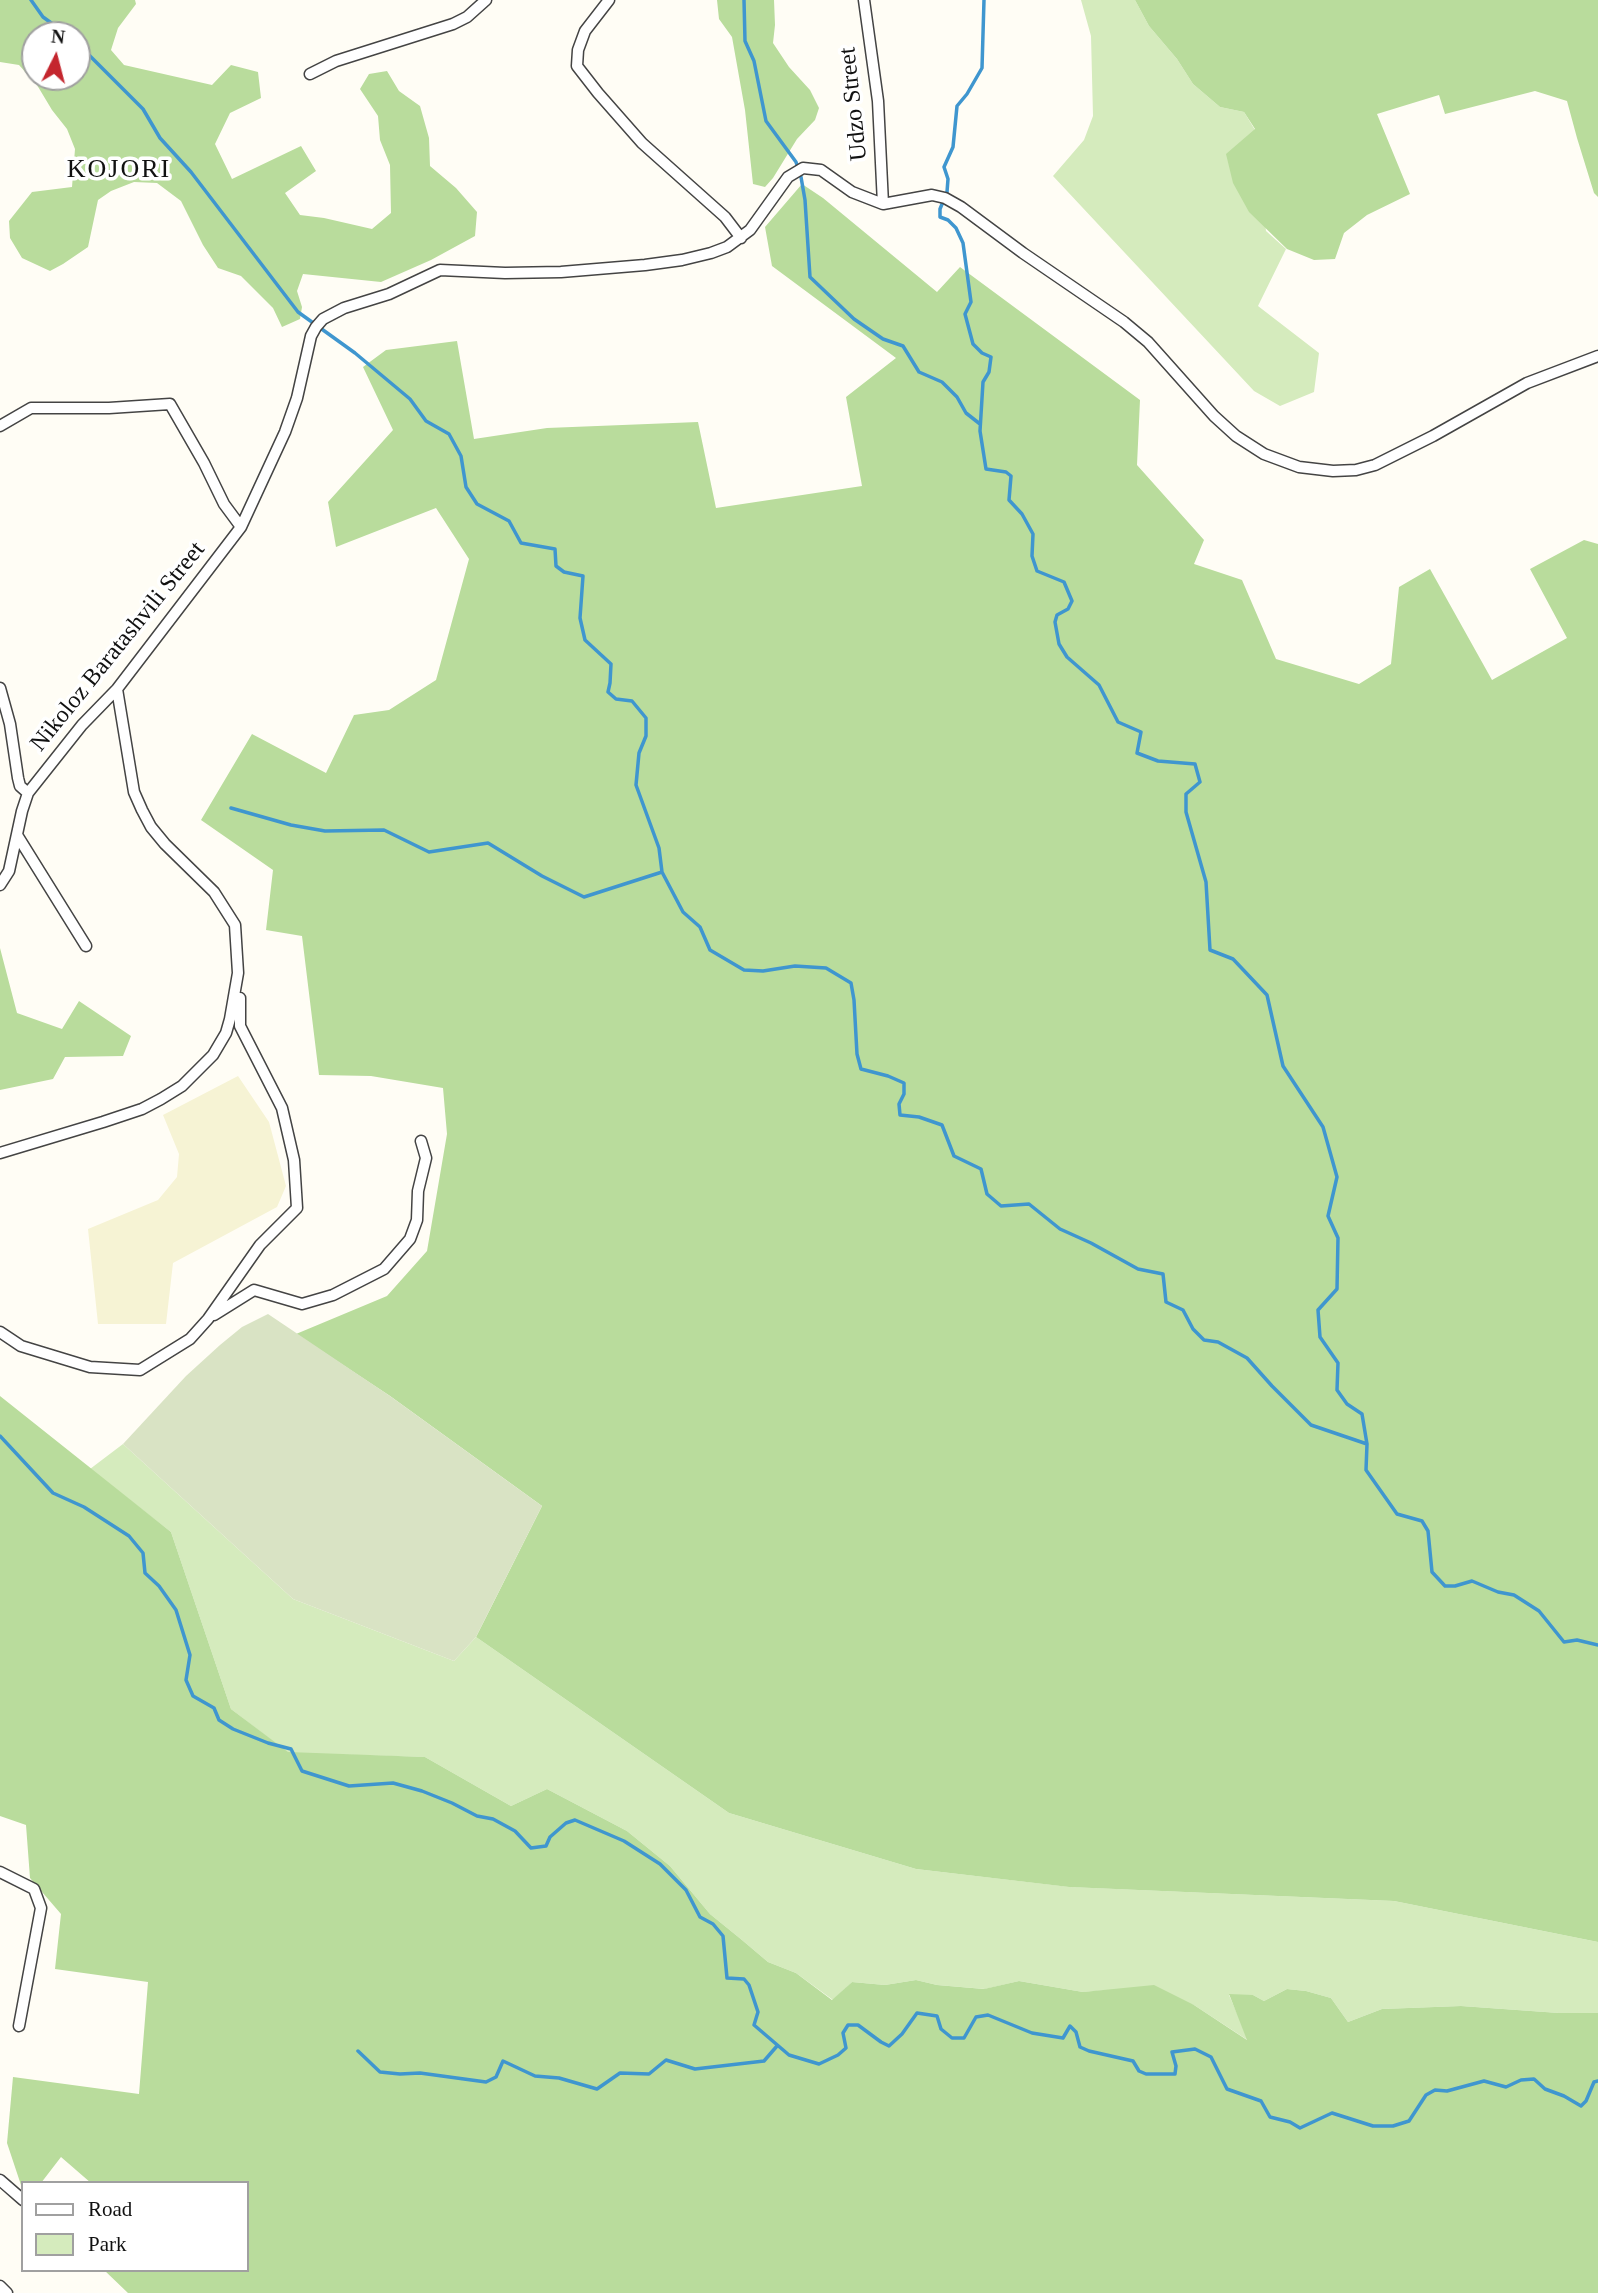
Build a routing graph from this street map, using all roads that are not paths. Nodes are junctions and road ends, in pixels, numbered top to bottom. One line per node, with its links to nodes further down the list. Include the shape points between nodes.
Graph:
1 (485, 0): 4 (street, via 453,24 336,61)
2 (610, 0): 6 (street, via 585,31 577,66 642,143 725,217)
3 (864, 0): 5 (street, Udzo Street, via 878,101)
4 (310, 74)
5 (883, 204): 6 (street, Nikoloz Baratashvili Street, via 852,192 821,170 796,171); 7 (street, via 932,195 961,207 1124,322 1236,436 1264,454 1298,467 1333,471 1374,465 1527,383)
6 (741, 238): 9 (street, Nikoloz Baratashvili Street, via 711,253 645,265 561,272 440,270 323,319 311,336 285,432)
7 (1598, 356)
8 (0, 426): 9 (street, via 30,408 170,404)
9 (241, 527): 11 (street, Nikoloz Baratashvili Street)
10 (0, 688): 12 (street, via 20,786)
11 (117, 689): 12 (street, Nikoloz Baratashvili Street); 16 (street, via 134,792 151,827 230,914)
12 (28, 793): 13 (street)
13 (17, 835): 14 (street, via 9,871); 15 (street)
14 (0, 885)
15 (86, 946)
16 (238, 973): 18 (street, via 226,1033 213,1055 182,1086 142,1109); 19 (street, via 240,1026 282,1108 294,1160 297,1208 260,1245)
17 (421, 1141): 19 (street, via 426,1158 417,1220 410,1239 384,1269 333,1295 302,1304 254,1290)
18 (0, 1153)
19 (208, 1319): 20 (street, via 190,1339 140,1370 90,1367 21,1346)
20 (0, 1332)
21 (0, 1872): 22 (street, via 34,1889 41,1908)
22 (19, 2026)
23 (0, 2180): 24 (street)
24 (21, 2198)
25 (0, 2286): 26 (street)
26 (7, 2293)

